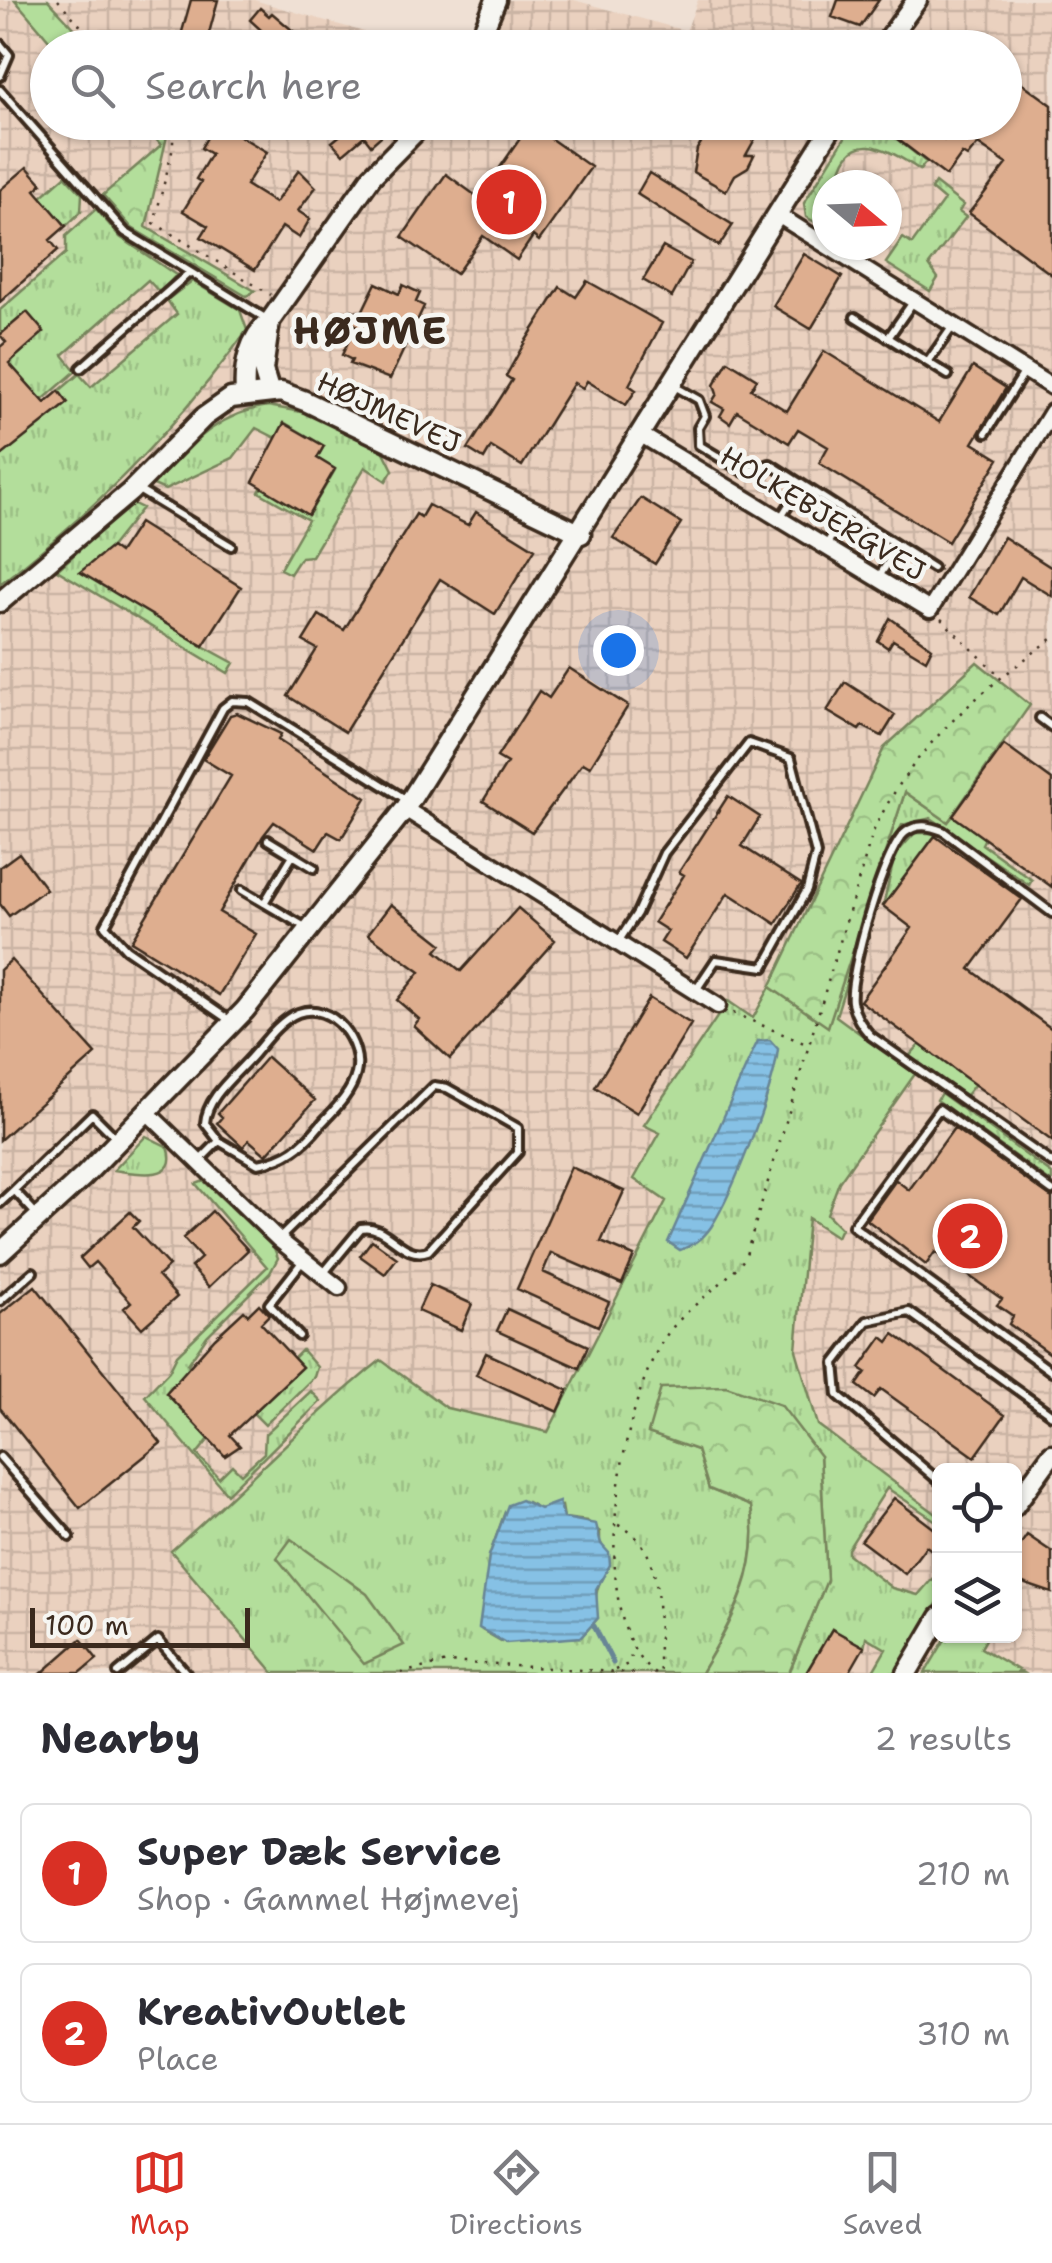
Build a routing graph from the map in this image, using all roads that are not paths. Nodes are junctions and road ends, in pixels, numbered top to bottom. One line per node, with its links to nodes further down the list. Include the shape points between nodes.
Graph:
1 (496, 0): 3 (street)
2 (917, 0): 4 (street)
3 (484, 30)
4 (895, 30)
5 (0, 44): 6 (lane, via 9,56)
6 (0, 76)
7 (0, 90): 8 (lane)
8 (30, 124)
9 (44, 140): 13 (lane, via 125,232)
10 (407, 140): 16 (street, via 372,176)
11 (825, 140): 12 (street)
12 (778, 216): 14 (street); 23 (street)
13 (190, 272): 16 (lane); 20 (lane)
14 (914, 300): 17 (street); 18 (lane)
15 (856, 317): 18 (lane)
16 (270, 321): 25 (street, via 263,370); 26 (street, via 251,347)
17 (953, 325): 19 (lane); 21 (street)
18 (888, 338): 19 (lane)
19 (928, 362): 22 (lane)
20 (81, 368)
21 (1026, 370): 24 (street); 28 (lane)
22 (948, 375)
23 (674, 386): 29 (street); 30 (lane, via 699,400 705,416 699,445 744,472 770,464)
24 (1052, 387)
25 (270, 392): 26 (street, HØJMEVEJ); 34 (street, HØJMEVEJ, via 305,401)
26 (244, 393): 31 (street, HØJMEVEJ, via 204,417)
27 (1052, 412): 39 (street, HOLKEBJERGVEJ, via 930,610)
28 (986, 433)
29 (643, 436): 33 (street, HOLKEBJERGVEJ); 34 (street)
30 (802, 484): 32 (lane); 33 (lane)
31 (134, 488): 35 (lane); 40 (street, HØJMEVEJ)
32 (847, 513): 36 (lane); 37 (lane)
33 (780, 519): 36 (street, HOLKEBJERGVEJ)
34 (581, 534): 43 (street)
35 (231, 546)
36 (825, 546): 39 (street, HOLKEBJERGVEJ)
37 (899, 546): 38 (lane); 39 (lane)
38 (933, 568)
39 (878, 578)
40 (0, 602)
41 (1040, 718): 42 (lane)
42 (1052, 727)
43 (407, 805): 50 (street); 51 (street); 54 (lane, via 249,702 222,708 105,926 126,949)
44 (268, 840): 45 (lane)
45 (293, 855): 46 (lane); 48 (lane)
46 (314, 868)
47 (242, 890): 48 (lane)
48 (264, 903): 50 (lane)
49 (1052, 913): 59 (lane, via 943,831 909,829 885,869 851,990 858,1021 871,1036)
50 (310, 930): 54 (street)
51 (618, 943): 52 (street); 52 (lane, via 664,853 749,743 791,758 816,854 807,890 764,966 716,960)
52 (695, 991): 53 (street)
53 (718, 1006)
54 (232, 1023): 55 (street)
55 (147, 1112): 56 (street); 58 (street)
56 (118, 1141): 60 (lane, via 92,1114); 63 (street)
57 (219, 1141): 57 (lane, via 258,1164 302,1147 349,1092 357,1071 357,1052 332,1017 298,1013 274,1030 210,1103 205,1123); 58 (lane)
58 (198, 1162): 64 (street)
59 (1052, 1164)
60 (14, 1190): 62 (lane); 63 (lane)
61 (1052, 1190): 72 (lane, via 939,1109 853,1226)
62 (0, 1203)
63 (39, 1216): 65 (street)
64 (278, 1239): 66 (street); 68 (lane, via 434,1086 518,1128 518,1152 428,1251 411,1252 376,1229 361,1228)
65 (0, 1252)
66 (303, 1261): 68 (street); 71 (lane, via 269,1304)
67 (33, 1272): 70 (lane)
68 (321, 1276): 69 (street)
69 (339, 1288)
70 (0, 1301)
71 (299, 1336)
72 (1052, 1372)
73 (1052, 1416): 76 (lane, via 909,1312 867,1321 835,1363 838,1395)
74 (1052, 1454): 77 (street)
75 (0, 1457): 78 (lane)
76 (932, 1475)
77 (1022, 1495)
78 (70, 1538)
79 (932, 1630): 82 (street)
80 (118, 1673): 81 (lane, via 158,1640)
81 (186, 1673)
82 (907, 1673)

